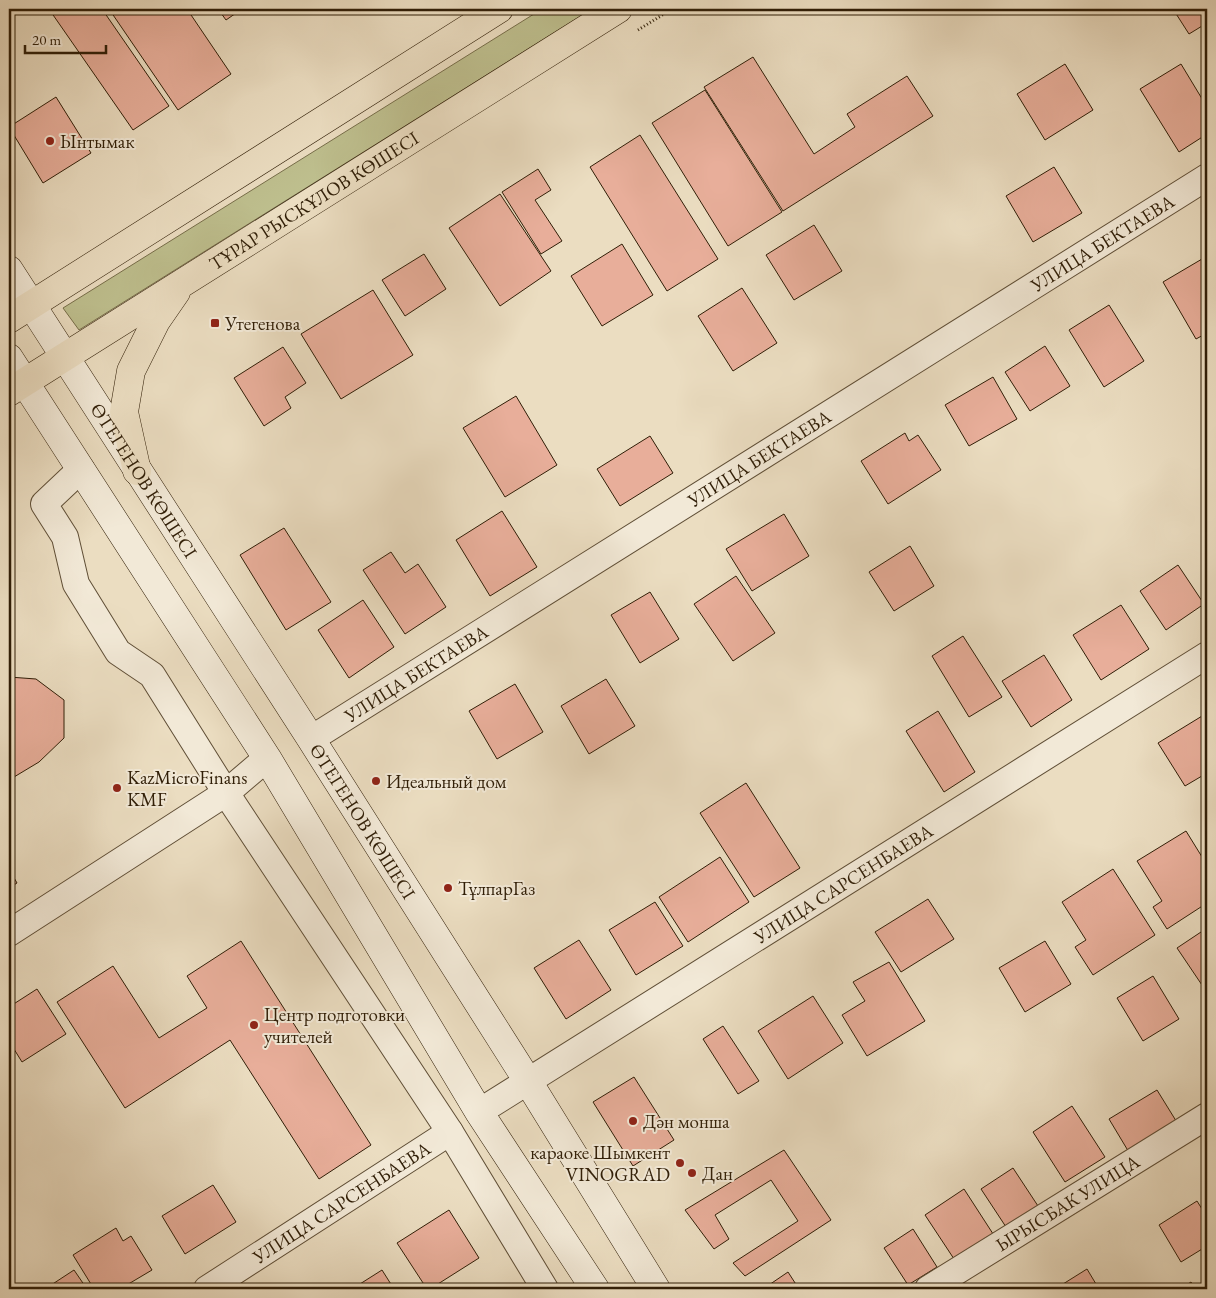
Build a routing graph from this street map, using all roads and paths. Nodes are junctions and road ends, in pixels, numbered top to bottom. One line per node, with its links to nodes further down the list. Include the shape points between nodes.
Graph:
1 (499, 9): 6 (main road)
2 (618, 9): 5 (main road, ТҰРАР РЫСКҰЛОВ КӨШЕСІ)
3 (1207, 177): 13 (street, УЛИЦА БЕКТАЕВА)
4 (9, 270): 6 (main road, ӨТЕГЕНОВ КӨШЕСІ)
5 (185, 281): 7 (main road, ТҰРАР РЫСКҰЛОВ КӨШЕСІ); 11 (main road, via 156,321 130,371 124,412)
6 (20, 312): 7 (main road, ӨТЕГЕНОВ КӨШЕСІ)
7 (63, 357): 9 (main road, ТҰРАР РЫСКҰЛОВ КӨШЕСІ); 11 (main road, ӨТЕГЕНОВ КӨШЕСІ)
8 (9, 358): 9 (main road)
9 (17, 386): 10 (main road)
10 (81, 469): 14 (main road); 15 (street, via 44,504 65,537 76,584 118,652 152,675)
11 (137, 471): 13 (main road, ӨТЕГЕНОВ КӨШЕСІ)
12 (1207, 656): 17 (street, УЛИЦА САРСЕНБАЕВА)
13 (310, 739): 17 (main road, ӨТЕГЕНОВ КӨШЕСІ)
14 (266, 758): 15 (street); 18 (main road)
15 (226, 793): 16 (street); 20 (street)
16 (9, 933)
17 (529, 1082): 18 (street, УЛИЦА САРСЕНБАЕВА); 24 (main road, ӨТЕГЕНОВ КӨШЕСІ)
18 (479, 1112): 23 (main road)
19 (1207, 1116): 25 (street, ЫРЫСБАК УЛИЦА)
20 (450, 1132): 21 (street, УЛИЦА САРСЕНБАЕВА); 22 (street)
21 (207, 1289)
22 (545, 1289)
23 (595, 1289)
24 (656, 1289)
25 (928, 1289)

